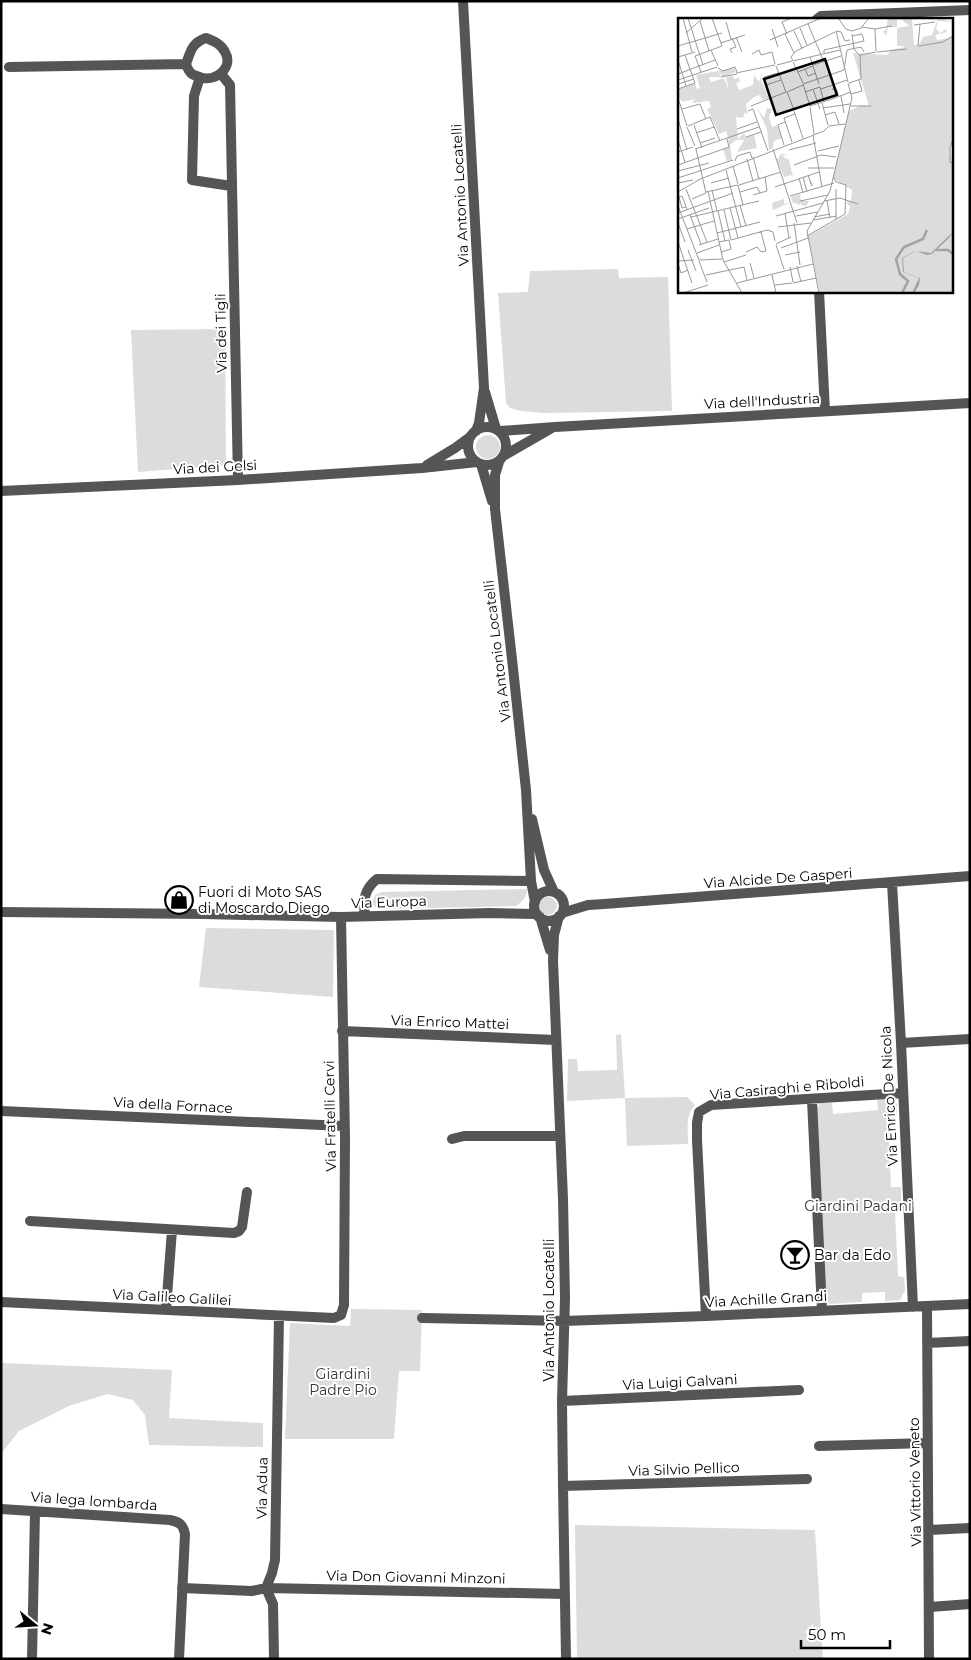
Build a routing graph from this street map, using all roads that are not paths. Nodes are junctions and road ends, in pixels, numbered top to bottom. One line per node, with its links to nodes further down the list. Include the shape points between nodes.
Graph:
1 (463, 1): 10 (street, Via Antonio Locatelli)
2 (970, 10): 3 (street)
3 (818, 18)
4 (186, 64): 5 (street); 6 (street, via 191,48 206,38 218,43 227,53); 7 (street, via 192,75)
5 (9, 67)
6 (221, 74): 7 (street, via 211,79); 8 (street, Via dei Tigli, via 230,85)
7 (200, 77): 8 (street, via 194,96 192,180)
8 (231, 186): 19 (street, Via dei Tigli)
9 (819, 292): 12 (street)
10 (484, 388): 14 (street, Via Antonio Locatelli); 15 (street, Via Antonio Locatelli, via 479,423)
11 (970, 404): 12 (street, Via dell'Industria)
12 (825, 411): 13 (street, Via dell'Industria)
13 (555, 427): 14 (street, Via dell'Industria); 16 (street)
14 (498, 430): 15 (street, via 486,427); 16 (street, via 507,446)
15 (473, 434): 17 (street, via 468,442 470,454); 18 (street)
16 (502, 458): 17 (street, via 493,464); 21 (street, via 495,476)
17 (479, 463): 18 (street, Via dei Gelsi); 21 (street)
18 (422, 468): 19 (street, Via dei Gelsi)
19 (238, 480): 20 (street, Via dei Gelsi)
20 (4, 492)
21 (495, 509): 22 (street, Via Antonio Locatelli)
22 (526, 790): 23 (street, Via Antonio Locatelli); 28 (street, Via Antonio Locatelli, via 544,870)
23 (530, 858): 25 (street, via 522,877); 26 (street, Via Antonio Locatelli)
24 (970, 876): 27 (street, Via Alcide De Gasperi)
25 (514, 880): 26 (street); 33 (street, via 377,879 370,884 365,896)
26 (531, 881): 29 (street, Via Antonio Locatelli)
27 (892, 883): 30 (street, Via Alcide De Gasperi); 40 (street, Via Enrico De Nicola)
28 (558, 895): 29 (street, via 542,892); 30 (street, Via Alcide De Gasperi, via 571,902); 32 (street, via 563,902)
29 (534, 902): 34 (street)
30 (588, 905): 32 (street, Via Alcide De Gasperi)
31 (1, 912): 35 (street, Via Europa)
32 (560, 915): 34 (street, via 550,920); 36 (street, Via Antonio Locatelli, via 554,935)
33 (365, 916): 34 (street, Via Europa, via 490,913); 35 (street, Via Europa)
34 (538, 916): 36 (street, Via Antonio Locatelli)
35 (340, 917): 37 (street, Via Fratelli Cervi)
36 (553, 961): 39 (street, Via Antonio Locatelli)
37 (342, 1031): 39 (street, Via Enrico Mattei); 44 (street, Via Fratelli Cervi)
38 (970, 1039): 40 (street)
39 (556, 1040): 45 (street, Via Antonio Locatelli)
40 (901, 1043): 41 (street, Via Enrico De Nicola)
41 (903, 1092): 42 (street, Via Casiraghi e Riboldi); 53 (street, Via Enrico De Nicola)
42 (812, 1100): 55 (street); 58 (street, Via Casiraghi e Riboldi, via 711,1105 699,1112 697,1140)
43 (1, 1111): 44 (street, Via della Fornace)
44 (344, 1126): 56 (street, Via Fratelli Cervi, via 344,1305)
45 (560, 1136): 46 (street, via 464,1136); 60 (street, Via Antonio Locatelli)
46 (452, 1139)
47 (247, 1192): 49 (street, via 239,1231)
48 (30, 1221): 49 (street)
49 (172, 1230): 54 (street)
50 (1, 1302): 54 (street, Via Galileo Galilei)
51 (970, 1304): 52 (street, Via Achille Grandi)
52 (927, 1306): 53 (street, Via Achille Grandi); 62 (street, Via Vittorio Veneto)
53 (913, 1307): 55 (street, Via Achille Grandi)
54 (166, 1310): 57 (street, Via Galileo Galilei)
55 (822, 1310): 58 (street, Via Achille Grandi)
56 (341, 1315): 57 (street, Via Galileo Galilei, via 334,1318)
57 (279, 1316): 74 (street, Via Adua, via 275,1560)
58 (706, 1316): 60 (street, Via Achille Grandi)
59 (422, 1318): 60 (street)
60 (564, 1321): 64 (street, Via Antonio Locatelli)
61 (970, 1341): 62 (street)
62 (927, 1343): 65 (street, Via Vittorio Veneto)
63 (799, 1390): 64 (street, Via Luigi Galvani)
64 (562, 1401): 68 (street, Via Antonio Locatelli)
65 (928, 1442): 66 (street); 72 (street, Via Vittorio Veneto)
66 (819, 1446)
67 (806, 1479): 68 (street, Via Silvio Pellico)
68 (563, 1486): 75 (street, Via Antonio Locatelli)
69 (1, 1509): 70 (street, Via lega lombarda)
70 (35, 1512): 73 (street, Via lega lombarda, via 178,1522 185,1534); 78 (street)
71 (970, 1528): 72 (street)
72 (929, 1530): 77 (street, Via Vittorio Veneto)
73 (182, 1588): 74 (street, via 252,1591); 79 (street)
74 (266, 1588): 75 (street, Via Don Giovanni Minzoni); 80 (street, via 273,1604)
75 (565, 1594): 81 (street, Via Antonio Locatelli)
76 (970, 1604): 77 (street)
77 (930, 1607): 82 (street, Via Vittorio Veneto)
78 (32, 1659)
79 (179, 1659)
80 (274, 1659)
81 (566, 1659)
82 (929, 1659)

